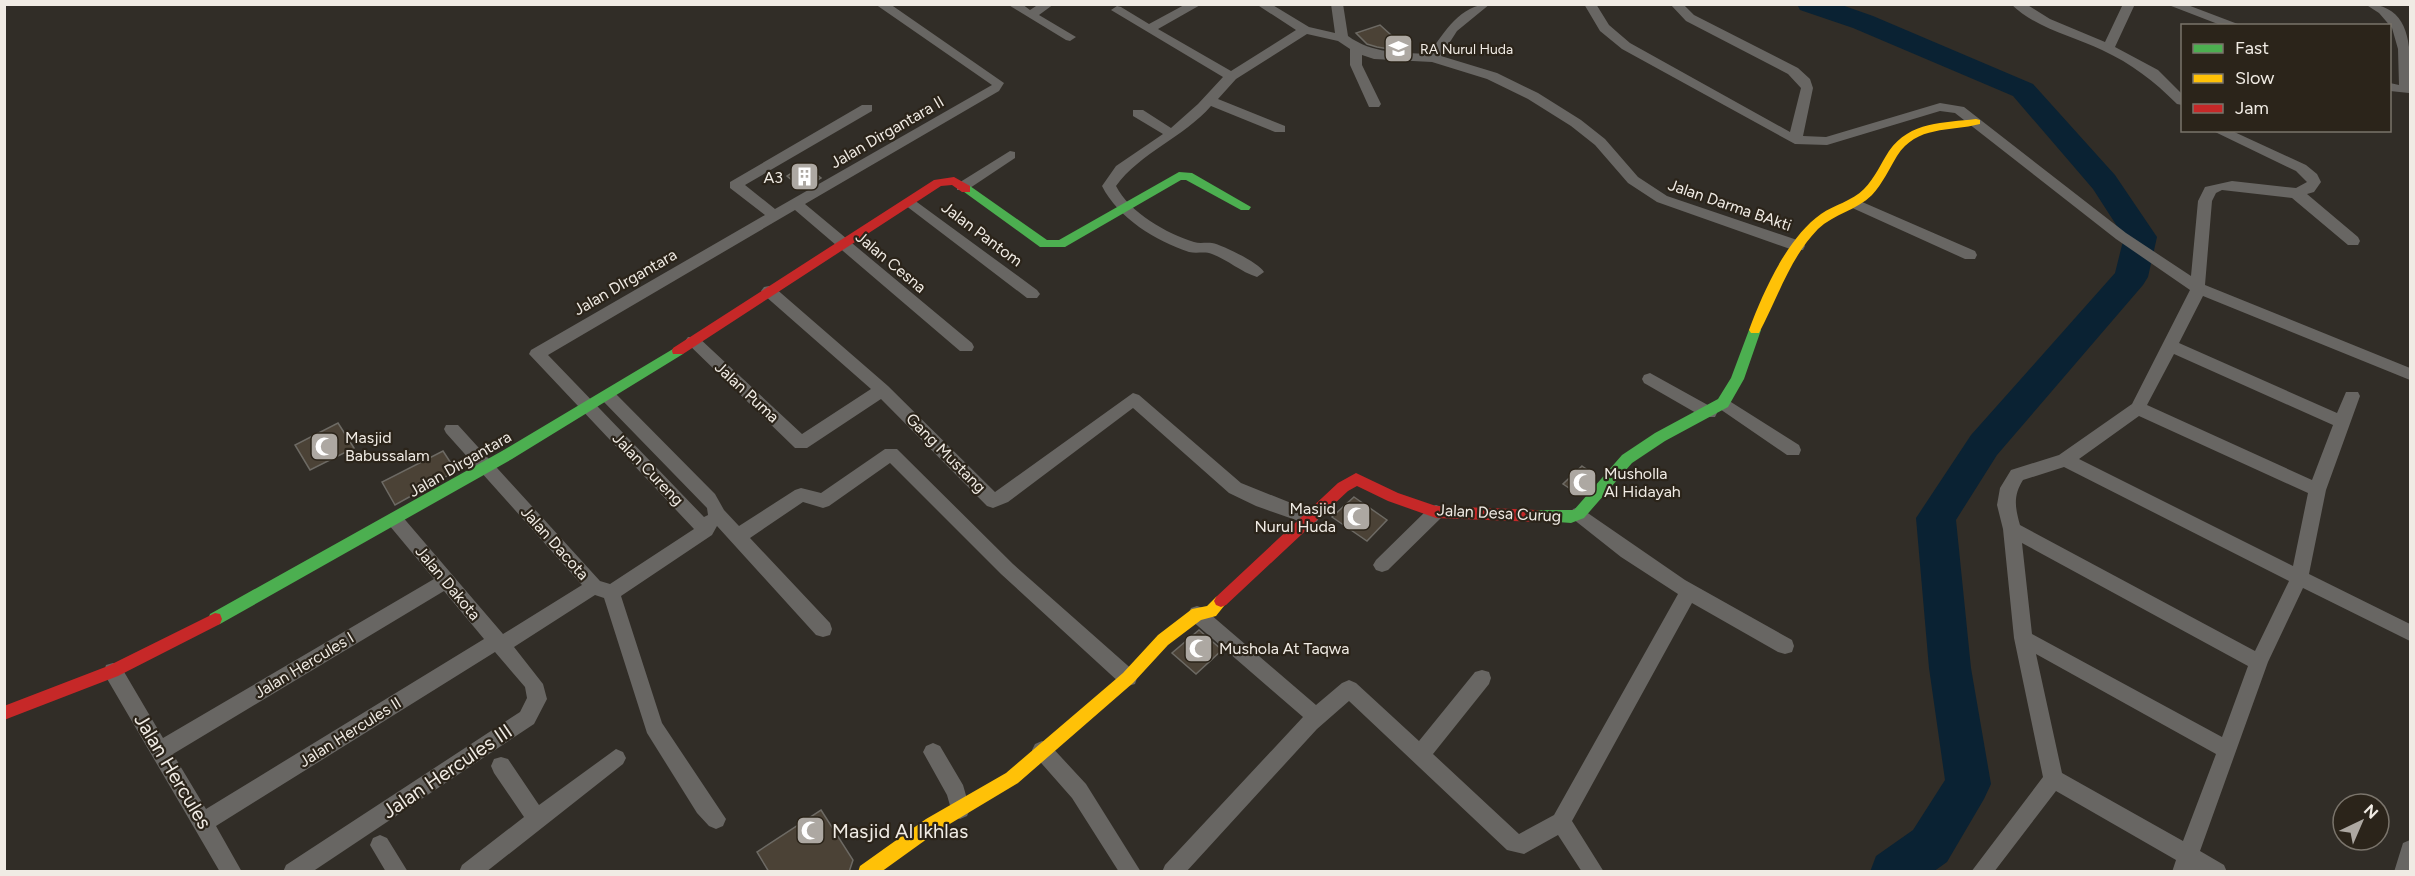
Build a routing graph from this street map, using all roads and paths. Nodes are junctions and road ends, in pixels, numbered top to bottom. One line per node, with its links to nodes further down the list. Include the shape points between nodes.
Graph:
1 (882, 4): 43 (street, Jalan Dirgantara II, via 996,86)
2 (1013, 4): 15 (street)
3 (1048, 4): 15 (street)
4 (1196, 4): 17 (street)
5 (1262, 4): 18 (street)
6 (1337, 4): 20 (street)
7 (1484, 4): 25 (street, via 1452,29)
8 (1590, 4): 37 (street, via 1597,21 1626,46)
9 (1676, 4): 37 (street, via 1690,18 1801,77 1807,88)
10 (2129, 4): 22 (street)
11 (2172, 4): 16 (street)
12 (2371, 4): 24 (street, via 2390,14 2400,27)
13 (2017, 5): 22 (street, via 2054,26)
14 (1117, 10): 17 (street)
15 (1030, 15): 19 (street)
16 (2230, 24)
17 (1149, 29): 26 (street)
18 (1305, 30): 20 (street, Jalan Darma BAkti); 26 (street)
19 (1070, 38)
20 (1342, 38): 21 (street, Jalan Darma BAkti)
21 (1356, 48): 25 (street, Jalan Darma BAkti, via 1374,55); 30 (street, via 1356,65)
22 (2108, 48): 29 (street, via 2153,73)
23 (2391, 48): 24 (street)
24 (2404, 52): 27 (street, via 2406,87)
25 (1433, 58): 49 (street, Jalan Darma BAkti, via 1492,76 1553,108 1600,142 1633,180 1662,199)
26 (1231, 76): 28 (street)
27 (2391, 87)
28 (1209, 100): 34 (street); 36 (street)
29 (2181, 100)
30 (1374, 104)
31 (867, 108): 46 (street, via 735,184)
32 (1138, 112): 36 (street)
33 (1977, 122): 37 (street, via 1959,110 1940,107 1827,141); 42 (street, Jalan Darma BAkti, via 1916,132 1901,141 1869,191); 52 (street, via 2121,236 2158,262)
34 (1280, 129)
35 (2221, 132): 40 (street, via 2307,172 2312,177 2312,186)
36 (1172, 134): 44 (street, via 1121,169 1109,186)
37 (1795, 140)
38 (1010, 155): 39 (street)
39 (962, 187): 41 (street, via 946,180); 44 (street, via 1044,244 1061,244)
40 (2296, 193): 47 (street); 52 (street, via 2223,185 2210,190 2205,201)
41 (910, 202): 48 (street, Jalan Dirgantara); 54 (street, Jalan Pantom)
42 (1853, 203): 49 (street, Jalan Darma BAkti, via 1823,218); 50 (street)
43 (796, 204): 46 (street, Jalan DIrgantara); 48 (street, Jalan Cesna)
44 (1123, 207): 45 (street, via 1179,176 1188,176); 51 (street, via 1196,249 1210,247)
45 (1245, 207)
46 (775, 216): 64 (street, Jalan DIrgantara, via 537,354)
47 (2353, 241)
48 (842, 245): 53 (street, Jalan Dirgantara); 57 (street, Jalan Cesna)
49 (1798, 246): 65 (street, Jalan Darma BAkti, via 1763,307 1737,380)
50 (1970, 255)
51 (1257, 272)
52 (2199, 283): 56 (street); 58 (street); 59 (street)
53 (769, 291): 55 (street, Jalan Dirgantara); 61 (street, Gang Mustang)
54 (1032, 294)
55 (693, 341): 61 (street, Jalan Puma, via 801,443); 62 (street, Jalan Dirgantara)
56 (2171, 346): 66 (street); 67 (street)
57 (966, 347)
58 (2410, 362)
59 (2410, 374)
60 (1650, 379): 65 (street)
61 (882, 390): 76 (street, Gang Mustang, via 993,501 1133,399 1235,488)
62 (608, 396): 64 (street, Jalan Dirgantara); 74 (street, Jalan Cureng, via 709,499)
63 (2352, 396): 67 (street)
64 (590, 408): 71 (street, Jalan Dirgantara); 79 (street, Jalan Cureng)
65 (1716, 408): 69 (street); 75 (street, via 1627,459)
66 (2138, 408): 70 (street); 72 (street)
67 (2341, 422): 72 (street)
68 (453, 429): 71 (street, Jalan Dacota)
69 (1793, 450)
70 (2065, 460): 78 (street, via 2018,475 2008,488 2006,505); 82 (street)
71 (486, 468): 77 (street, Jalan Dirgantara); 84 (street, Jalan Dacota)
72 (2317, 490): 82 (street)
73 (1436, 512): 75 (street, Jalan Desa Curug, via 1571,518); 76 (street, Jalan Desa Curug, via 1356,479); 81 (street)
74 (716, 513): 79 (street); 80 (street, Jalan Cureng)
75 (1579, 514): 85 (street, Jalan Desa Curug)
76 (1310, 518): 86 (street, Jalan Desa Curug, via 1211,611)
77 (395, 520): 83 (street, Jalan Dakota); 93 (street, Jalan Dirgantara)
78 (2012, 529): 89 (street); 92 (street)
79 (706, 530): 84 (street)
80 (738, 536): 87 (street, Jalan Cureng); 94 (street, via 801,495 823,501 891,454 1007,569)
81 (1382, 565)
82 (2299, 578): 88 (street); 92 (street)
83 (447, 580): 90 (street, Jalan Dakota); 99 (street, Jalan Hercules I)
84 (602, 590): 90 (street, Jalan Hercules II); 108 (street, via 654,727)
85 (1688, 593): 91 (street, Jalan Desa Curug); 110 (street)
86 (1197, 614): 94 (street, Jalan Desa Curug, via 1163,640); 97 (street)
87 (823, 629)
88 (2410, 633)
89 (2023, 638): 98 (street); 105 (street)
90 (499, 644): 109 (street, Jalan Hercules II); 115 (street, Jalan Hercules III, via 538,693 527,718)
91 (1785, 646)
92 (2259, 662): 98 (street)
93 (113, 671): 96 (street, Jalan Dirgantara); 99 (street, Jalan Hercules)
94 (1128, 678): 100 (street, Jalan Desa Curug)
95 (1482, 678): 102 (street)
96 (4, 713)
97 (1316, 717): 102 (street, via 1349,688); 120 (street)
98 (2226, 749): 113 (street)
99 (161, 750): 109 (street, Jalan Hercules)
100 (1042, 750): 106 (street, Jalan Desa Curug, via 1012,778); 119 (street, via 1079,791)
101 (933, 752): 106 (street, via 956,792)
102 (1419, 756): 110 (street, via 1514,843 1524,844)
103 (616, 758): 107 (street)
104 (501, 766): 107 (street)
105 (2053, 779): 113 (street); 122 (street)
106 (960, 809): 118 (street, Jalan Desa Curug)
107 (537, 819): 117 (street)
108 (716, 819)
109 (204, 822): 114 (street, Jalan Hercules)
110 (1561, 822): 121 (street)
111 (380, 845): 116 (street)
112 (2410, 849): 124 (street)
113 (2185, 863): 123 (street)
114 (232, 872)
115 (293, 872)
116 (398, 872)
117 (469, 872)
118 (866, 872)
119 (1131, 872)
120 (1172, 872)
121 (1594, 872)
122 (1981, 872)
123 (2217, 872)
124 (2404, 872)

